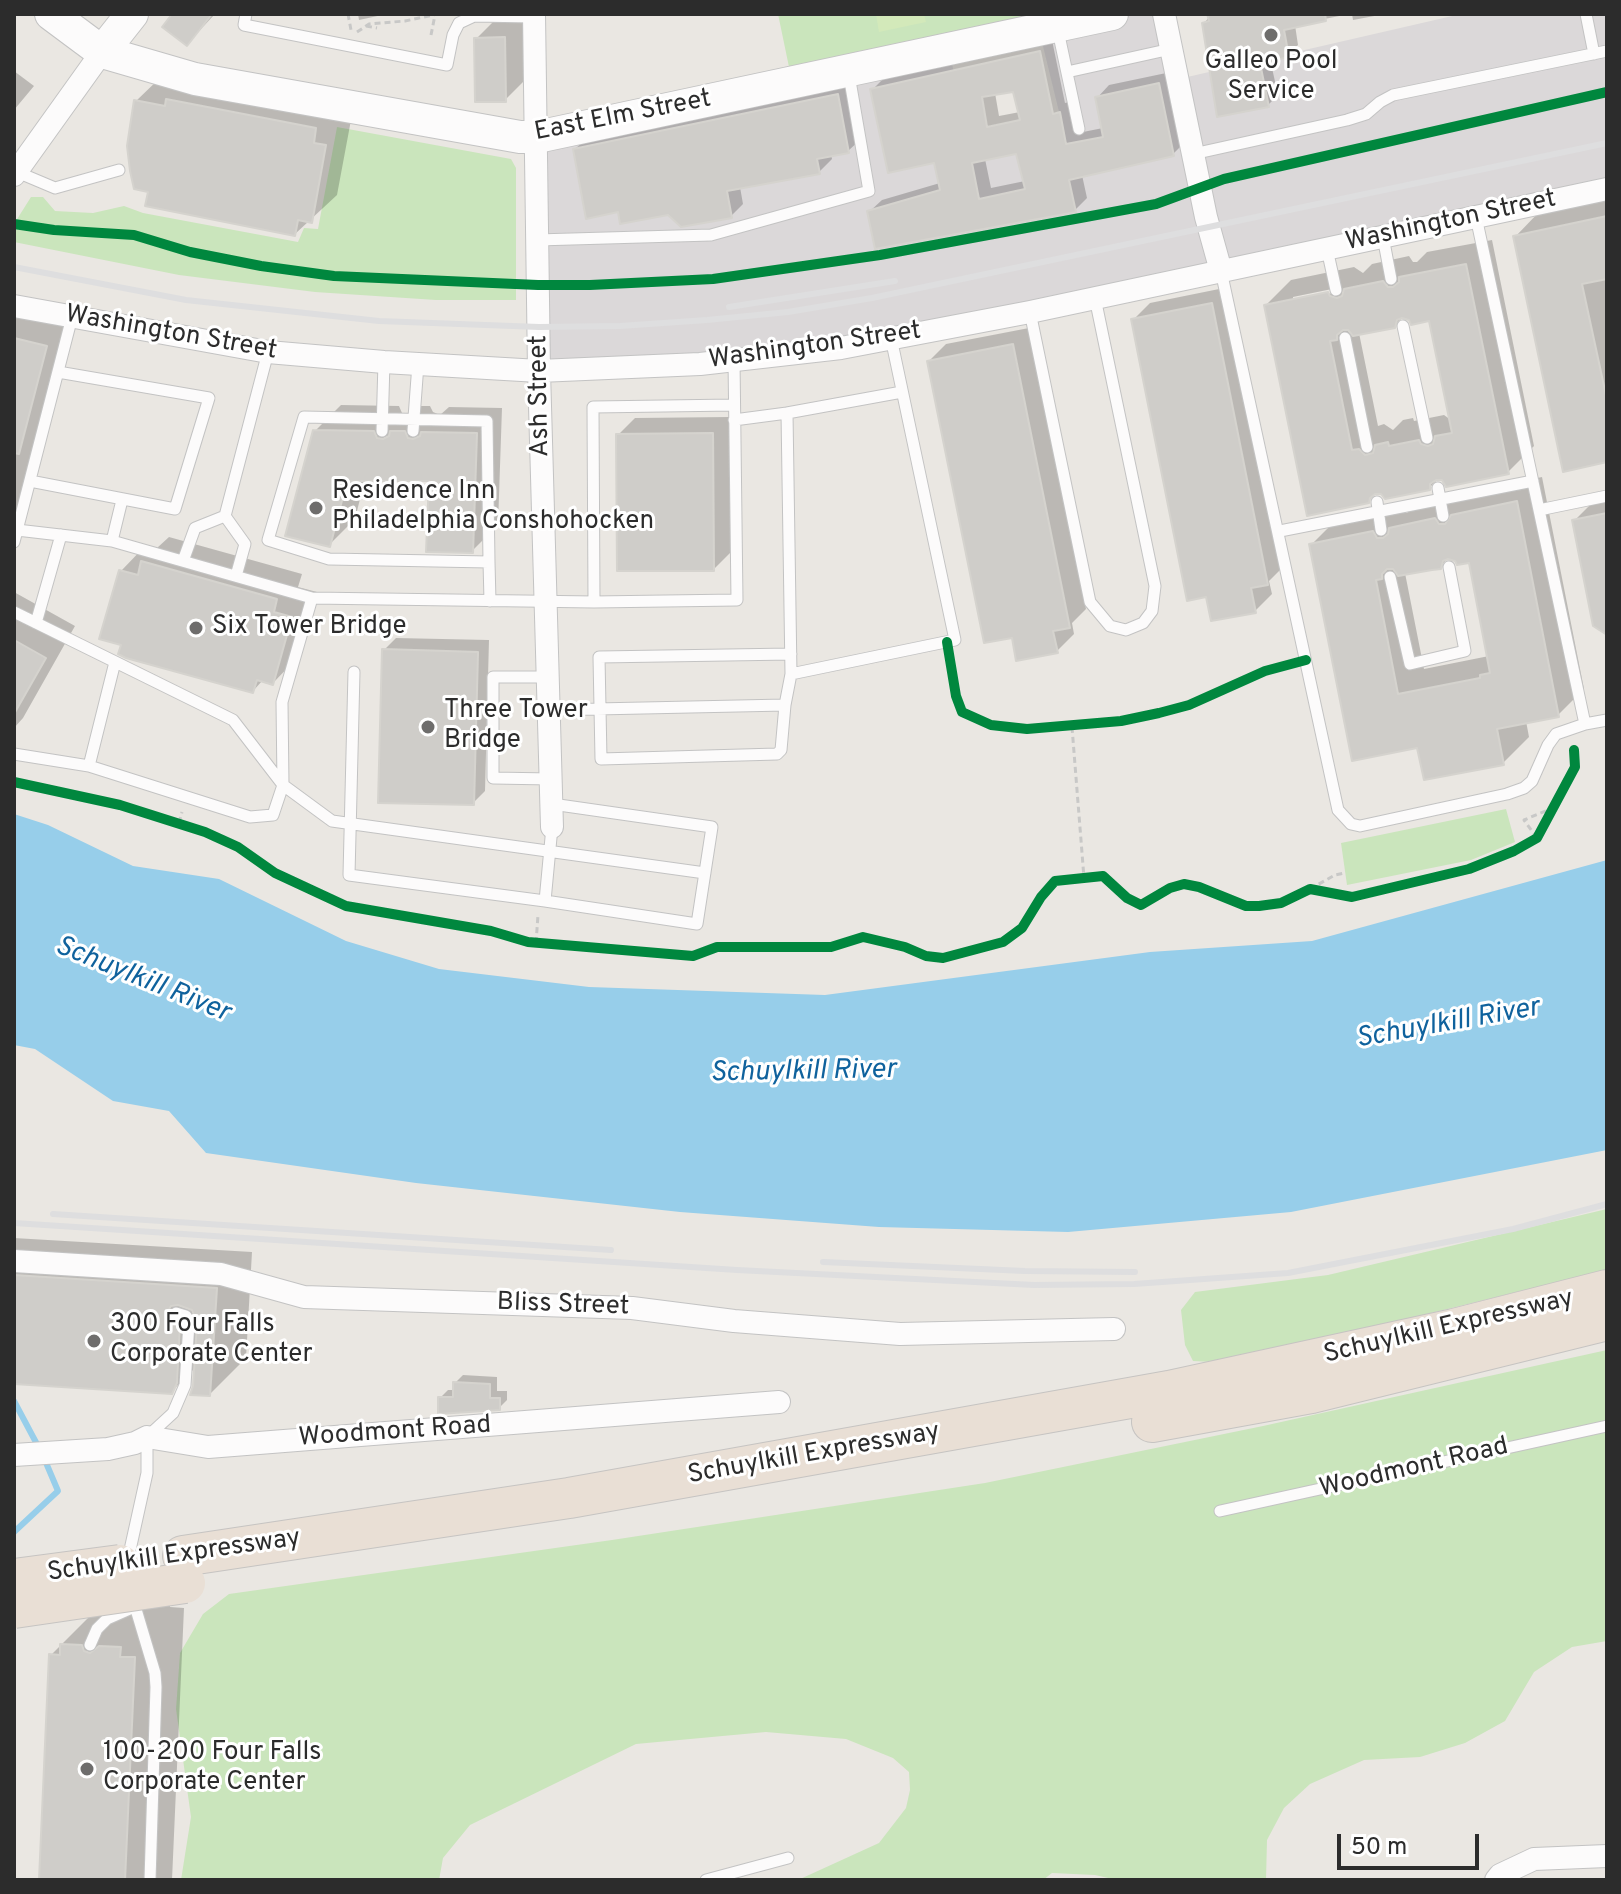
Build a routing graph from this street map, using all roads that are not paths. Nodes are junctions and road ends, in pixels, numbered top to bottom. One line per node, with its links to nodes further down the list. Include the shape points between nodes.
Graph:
1 (51, 14): 11 (main road, East Elm Street)
2 (132, 14): 11 (main road)
3 (246, 14): 7 (lane, via 244,25 447,65 459,23 474,16)
4 (1112, 14): 8 (main road, East Elm Street)
5 (1164, 14): 9 (street)
6 (1586, 14): 12 (lane)
7 (534, 16): 16 (street, Ash Street)
8 (1057, 26): 13 (main road, East Elm Street); 14 (lane)
9 (1171, 49): 14 (lane); 17 (street)
10 (1607, 51): 12 (lane)
11 (102, 52): 16 (main road, East Elm Street, via 195,79 473,131); 19 (street)
12 (1594, 54): 17 (lane, via 1393,95 1347,120)
13 (848, 70): 16 (main road, East Elm Street); 23 (lane, via 869,191 711,235)
14 (1067, 72): 15 (lane)
15 (1079, 129)
16 (537, 137): 23 (street, Ash Street)
17 (1193, 154): 25 (street)
18 (119, 170): 19 (lane, via 55,188)
19 (15, 174)
20 (1607, 189): 21 (street, Washington Street)
21 (1476, 217): 22 (street, Washington Street); 50 (lane)
22 (1383, 237): 24 (street, Washington Street); 26 (lane)
23 (537, 240): 39 (street, Ash Street)
24 (1327, 249): 25 (street, Washington Street); 27 (lane)
25 (1221, 271): 28 (street, Washington Street); 59 (lane)
26 (1391, 279)
27 (1336, 290)
28 (1095, 298): 30 (street, Washington Street); 30 (lane, via 1155,586 1152,611 1143,623 1126,630 1110,626 1090,602)
29 (14, 306): 31 (street, Washington Street)
30 (1030, 312): 33 (street, Washington Street)
31 (72, 317): 35 (street, Washington Street); 40 (lane)
32 (1403, 326): 47 (lane)
33 (891, 338): 36 (street, Washington Street); 41 (lane)
34 (1345, 338): 48 (lane)
35 (268, 352): 37 (street, Washington Street); 56 (lane)
36 (734, 360): 39 (street, Washington Street); 42 (lane)
37 (384, 362): 38 (street, Washington Street); 45 (lane)
38 (418, 364): 39 (street, Washington Street); 46 (lane)
39 (539, 371): 70 (street, Ash Street)
40 (58, 372): 49 (lane); 53 (lane, via 209,398 175,509)
41 (902, 392): 43 (lane); 77 (lane, via 955,640)
42 (734, 405): 44 (lane); 71 (lane, via 593,407)
43 (787, 413): 44 (lane); 74 (lane)
44 (734, 420): 71 (lane, via 737,600)
45 (382, 425): 46 (lane); 64 (lane, via 304,417 268,540 329,559)
46 (414, 426): 64 (lane, via 487,421)
47 (1427, 438)
48 (1367, 447)
49 (30, 481): 53 (lane); 61 (lane)
50 (1533, 481): 51 (lane); 55 (lane)
51 (1440, 494): 54 (lane); 57 (lane)
52 (1607, 496): 55 (lane)
53 (122, 500): 62 (lane)
54 (1378, 507): 58 (lane); 59 (lane)
55 (1539, 510): 83 (lane)
56 (225, 516): 63 (lane, via 195,528); 66 (lane, via 245,544)
57 (1443, 516)
58 (1381, 530)
59 (1280, 531): 83 (lane, via 1338,810 1351,824 1524,788 1556,734)
60 (61, 535): 61 (lane); 62 (lane); 73 (lane)
61 (16, 536)
62 (112, 541): 63 (lane)
63 (183, 561): 66 (lane)
64 (489, 562): 69 (lane)
65 (1449, 567): 67 (lane, via 1465,651 1410,664)
66 (236, 576): 68 (lane)
67 (1390, 577)
68 (312, 598): 69 (lane); 87 (lane, via 282,702)
69 (490, 601): 70 (lane)
70 (546, 601): 71 (lane); 78 (street, Ash Street)
71 (594, 602)
72 (14, 612): 73 (lane)
73 (36, 623): 75 (lane)
74 (791, 654): 77 (lane); 81 (lane, via 599,657)
75 (115, 662): 85 (lane); 87 (lane, via 233,720)
76 (354, 672): 89 (lane)
77 (791, 674): 79 (lane)
78 (548, 677): 80 (street, Ash Street); 86 (lane, via 493,677 493,778)
79 (785, 705): 81 (lane); 81 (lane, via 777,754 601,759)
80 (549, 710): 81 (lane); 86 (street, Ash Street)
81 (600, 710)
82 (1607, 720): 83 (lane)
83 (1585, 724)
84 (14, 754): 85 (lane)
85 (89, 766): 87 (lane, via 250,817 273,815)
86 (551, 779): 88 (street, Ash Street)
87 (283, 785): 89 (lane, via 332,821)
88 (552, 815): 90 (lane); 91 (lane, via 712,827)
89 (351, 824): 90 (lane); 92 (lane, via 349,875)
90 (550, 852): 91 (lane); 92 (lane)
91 (705, 873): 92 (lane, via 697,924)
92 (545, 901)
93 (14, 1261): 97 (street, Bliss Street, via 191,1279 233,1276 304,1297 632,1308 900,1334)
94 (1607, 1290): 104 (highway, Schuylkill Expressway, via 1153,1394)
95 (176, 1313): 100 (lane, via 189,1323 183,1395 173,1413)
96 (1607, 1320): 104 (highway, Schuylkill Expressway, via 1311,1393 583,1521)
97 (1114, 1329)
98 (779, 1402): 100 (street, Woodmont Road, via 208,1447)
99 (1607, 1426): 102 (lane, Woodmont Road)
100 (147, 1437): 101 (street, Woodmont Road, via 121,1447); 103 (lane, via 147,1473)
101 (14, 1455)
102 (1220, 1511)
103 (127, 1570)
104 (184, 1570): 105 (highway, Schuylkill Expressway, bridge); 108 (highway, Schuylkill Expressway, bridge)
105 (14, 1579)
106 (129, 1585): 107 (lane)
107 (135, 1606): 109 (lane, via 107,1619); 112 (lane, via 156,1687)
108 (14, 1608)
109 (90, 1645)
110 (1607, 1856): 114 (street, via 1534,1859)
111 (788, 1858): 113 (lane)
112 (150, 1880)
113 (706, 1880)
114 (1496, 1880)

